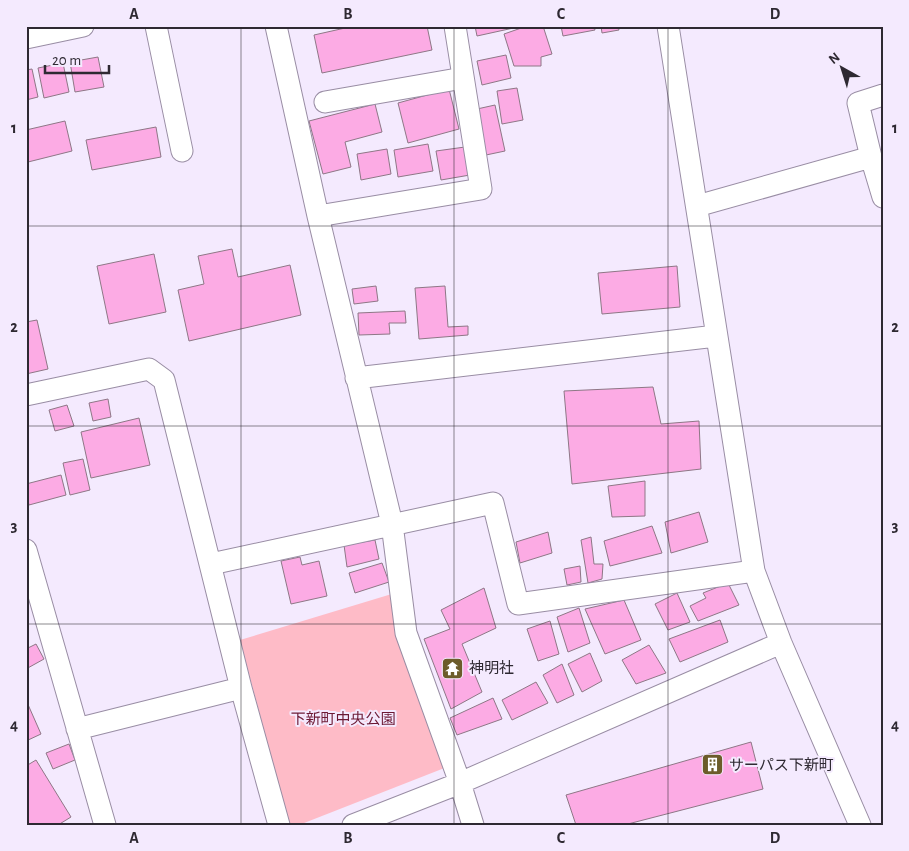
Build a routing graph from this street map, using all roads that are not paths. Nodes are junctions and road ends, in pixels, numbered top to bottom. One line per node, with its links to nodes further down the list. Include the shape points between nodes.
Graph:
1 (83, 26): 6 (street)
2 (156, 26): 10 (street)
3 (276, 26): 14 (street)
4 (455, 26): 7 (street)
5 (668, 26): 13 (street)
6 (26, 38)
7 (463, 78): 9 (street); 14 (street, via 481,189)
8 (883, 95): 11 (street, via 858,103)
9 (325, 102)
10 (182, 151)
11 (871, 158): 12 (street); 13 (street)
12 (883, 197)
13 (697, 206): 15 (street)
14 (318, 216): 16 (street)
15 (716, 336): 16 (street); 21 (street)
16 (356, 378): 18 (street)
17 (26, 395): 20 (street, via 149,370 164,380)
18 (392, 524): 20 (street); 21 (street, via 493,503 518,604); 25 (street, via 406,633)
19 (26, 550): 24 (street)
20 (210, 564): 23 (street)
21 (754, 571): 22 (street)
22 (781, 643): 25 (street); 30 (street)
23 (241, 688): 24 (street); 27 (street)
24 (77, 729): 26 (street)
25 (460, 783): 28 (street); 29 (street)
26 (105, 825)
27 (279, 825)
28 (353, 825)
29 (473, 825)
30 (860, 825)

